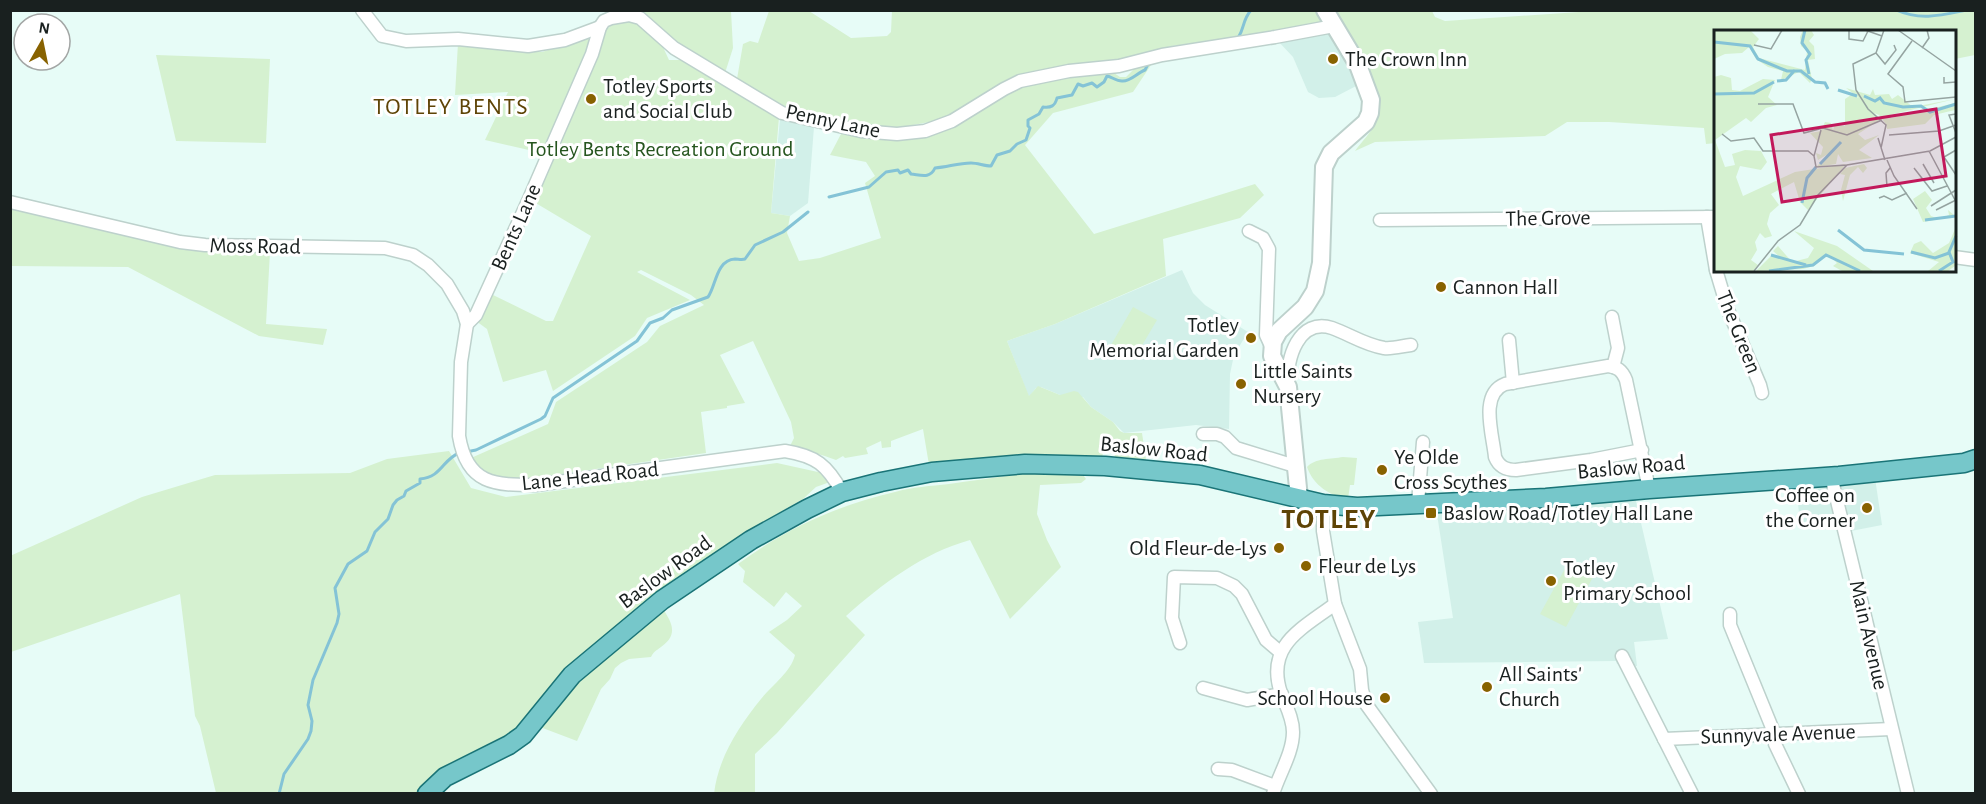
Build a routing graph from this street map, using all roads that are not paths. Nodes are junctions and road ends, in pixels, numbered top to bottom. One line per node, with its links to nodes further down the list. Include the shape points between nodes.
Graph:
1 (362, 10): 4 (street, Penny Lane, via 382,36 406,41 458,39 528,46 565,40)
2 (1325, 10): 3 (street)
3 (1334, 26): 4 (street, Penny Lane, via 1020,81 952,121 925,131 897,134 861,131 782,113 674,48 635,16 621,15 604,21); 17 (street, via 1370,93 1370,113 1366,122 1326,160 1321,263 1315,291 1305,307 1279,331)
4 (600, 27): 14 (street, Bents Lane, via 529,200 476,315)
5 (10, 202): 14 (street, Moss Road, via 180,242 399,251 419,258 447,284)
6 (1712, 217): 7 (street, The Grove); 9 (street, The Green)
7 (1380, 220)
8 (1249, 231): 17 (street, via 1263,238 1269,249 1266,335)
9 (1714, 244)
10 (1956, 257): 11 (street)
11 (1976, 260)
12 (1717, 272): 21 (street, The Green)
13 (1612, 316): 18 (street, via 1618,348)
14 (467, 324): 29 (street, Lane Head Road, via 461,362 459,436 473,470 485,480 536,484 785,451 826,467)
15 (1509, 340): 19 (street)
16 (1411, 345): 20 (street, via 1382,348 1331,328 1318,327 1293,347 1287,370)
17 (1272, 348): 20 (street, via 1275,366)
18 (1612, 367): 19 (street); 24 (street, via 1621,371 1626,380)
19 (1513, 383): 24 (street, via 1496,389 1490,399 1495,457 1502,467 1516,470)
20 (1288, 387): 26 (street)
21 (1762, 393)
22 (1203, 434): 26 (street, via 1217,434 1236,448)
23 (1423, 442): 31 (street)
24 (1642, 450): 28 (street)
25 (1972, 462): 27 (main road, Baslow Road)
26 (1295, 466): 30 (street)
27 (1831, 476): 28 (main road, Baslow Road); 40 (street, Main Avenue)
28 (1649, 489): 31 (main road, Baslow Road)
29 (842, 492): 30 (main road, Baslow Road, via 932,472 1025,464 1174,471); 45 (main road, Baslow Road, via 751,540 662,600 572,675 523,735 445,777)
30 (1299, 498): 32 (main road, Baslow Road)
31 (1418, 503): 32 (main road, Baslow Road, via 1357,507)
32 (1323, 504): 33 (street, via 1323,531)
33 (1335, 604): 36 (street, via 1291,638); 46 (street, via 1360,669 1366,704)
34 (1730, 614): 41 (street, via 1730,625)
35 (1180, 643): 36 (street, via 1172,618 1174,577 1217,578 1239,589 1266,640)
36 (1281, 652): 39 (street, via 1277,673)
37 (1622, 656): 42 (street)
38 (1203, 688): 39 (street, via 1247,700)
39 (1281, 694): 44 (street, via 1292,720 1293,738)
40 (1891, 729): 41 (street, Sunnyvale Avenue); 49 (street, Main Avenue)
41 (1775, 735): 42 (street, Sunnyvale Avenue); 48 (street, via 1775,744)
42 (1664, 739): 47 (street)
43 (1218, 770): 44 (street, via 1232,770)
44 (1274, 790)
45 (427, 794)
46 (1431, 794)
47 (1692, 794)
48 (1798, 794)
49 (1908, 794)

